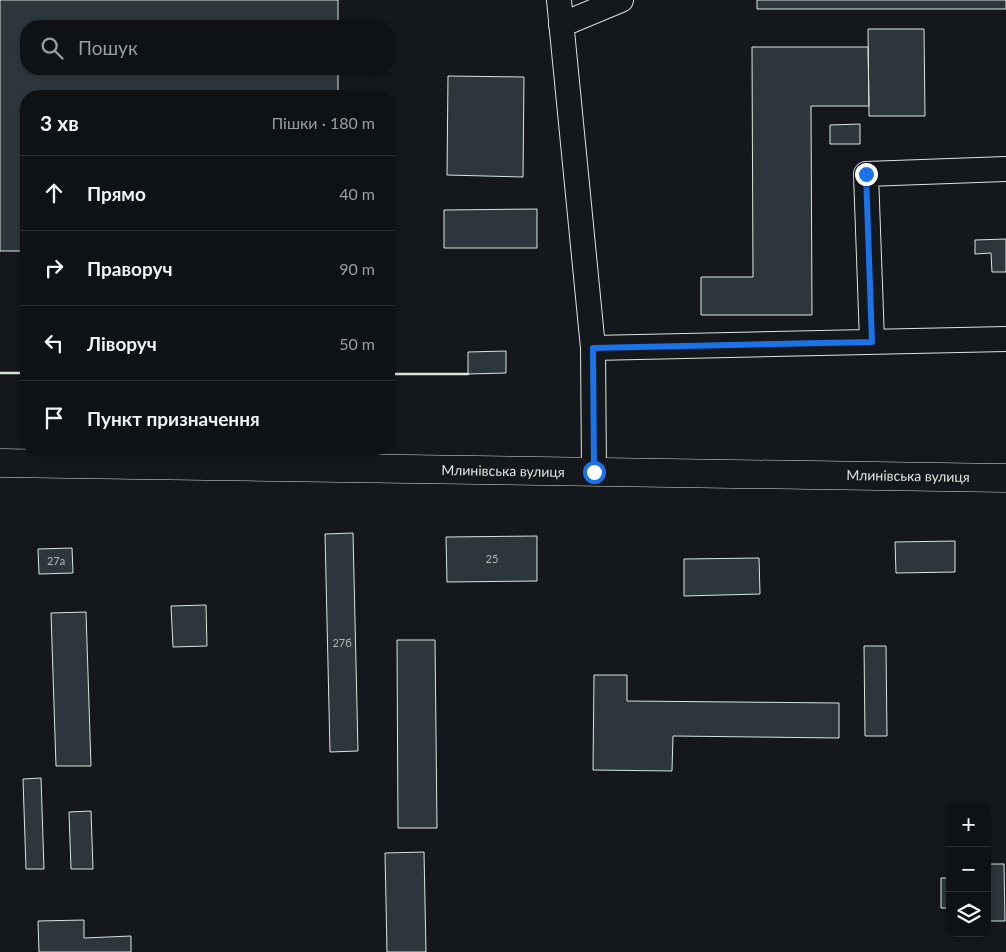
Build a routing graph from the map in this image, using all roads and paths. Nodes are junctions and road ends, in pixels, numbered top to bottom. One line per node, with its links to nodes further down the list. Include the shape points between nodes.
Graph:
1 (559, 0): 3 (street)
2 (621, 0): 3 (street)
3 (561, 25): 7 (street)
4 (1006, 169): 6 (street, via 866,174)
5 (1006, 339): 6 (street)
6 (872, 342): 7 (street)
7 (593, 348): 9 (street)
8 (0, 463): 9 (main road, Млинівська вулиця)
9 (594, 472): 10 (main road, Млинівська вулиця)
10 (1006, 478)

